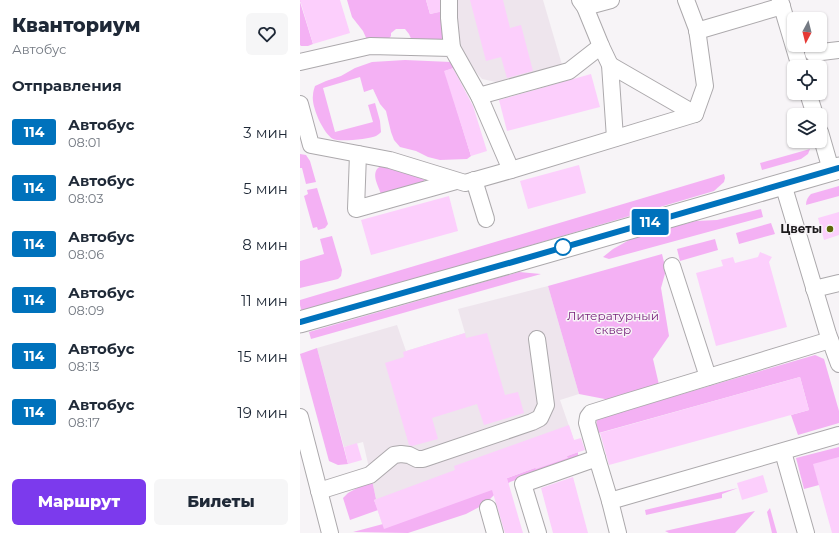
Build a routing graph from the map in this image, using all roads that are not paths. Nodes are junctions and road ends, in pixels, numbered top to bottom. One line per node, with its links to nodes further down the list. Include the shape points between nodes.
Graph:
1 (449, 0): 8 (street)
2 (611, 0): 5 (street)
3 (686, 0): 6 (street)
4 (781, 3): 6 (street); 11 (street)
5 (582, 4): 7 (street)
6 (697, 31): 16 (street, via 705,86)
7 (601, 46): 13 (street); 14 (street, via 569,71)
8 (452, 48): 12 (street, via 370,46); 14 (street)
9 (839, 50): 10 (street)
10 (812, 53)
11 (798, 60)
12 (300, 62)
13 (610, 65): 16 (street); 17 (street)
14 (480, 96): 22 (street)
15 (300, 104): 18 (street)
16 (695, 114): 17 (street)
17 (615, 138): 22 (street)
18 (305, 142): 20 (street)
19 (826, 148): 21 (street)
20 (358, 154): 23 (street, via 390,160); 23 (street, via 356,209)
21 (835, 169): 25 (main road)
22 (511, 170): 24 (street)
23 (456, 180): 24 (street, via 465,183)
24 (474, 180): 26 (street)
25 (783, 184): 29 (street); 30 (main road)
26 (486, 219)
27 (672, 266): 34 (street)
28 (839, 283): 29 (street)
29 (814, 289): 31 (street)
30 (300, 322)
31 (832, 335): 33 (street); 34 (street)
32 (537, 339): 39 (street, via 546,405 540,418 423,459 394,455 370,475)
33 (839, 364)
34 (708, 377): 38 (street, via 591,413 587,423)
35 (300, 417): 39 (street)
36 (839, 435): 37 (street)
37 (783, 452): 40 (street); 46 (street)
38 (597, 458): 40 (street); 44 (street, via 523,484)
39 (319, 491): 42 (street)
40 (610, 501): 45 (street)
41 (488, 508): 43 (street)
42 (330, 533)
43 (495, 533)
44 (538, 533)
45 (618, 533)
46 (806, 533)

